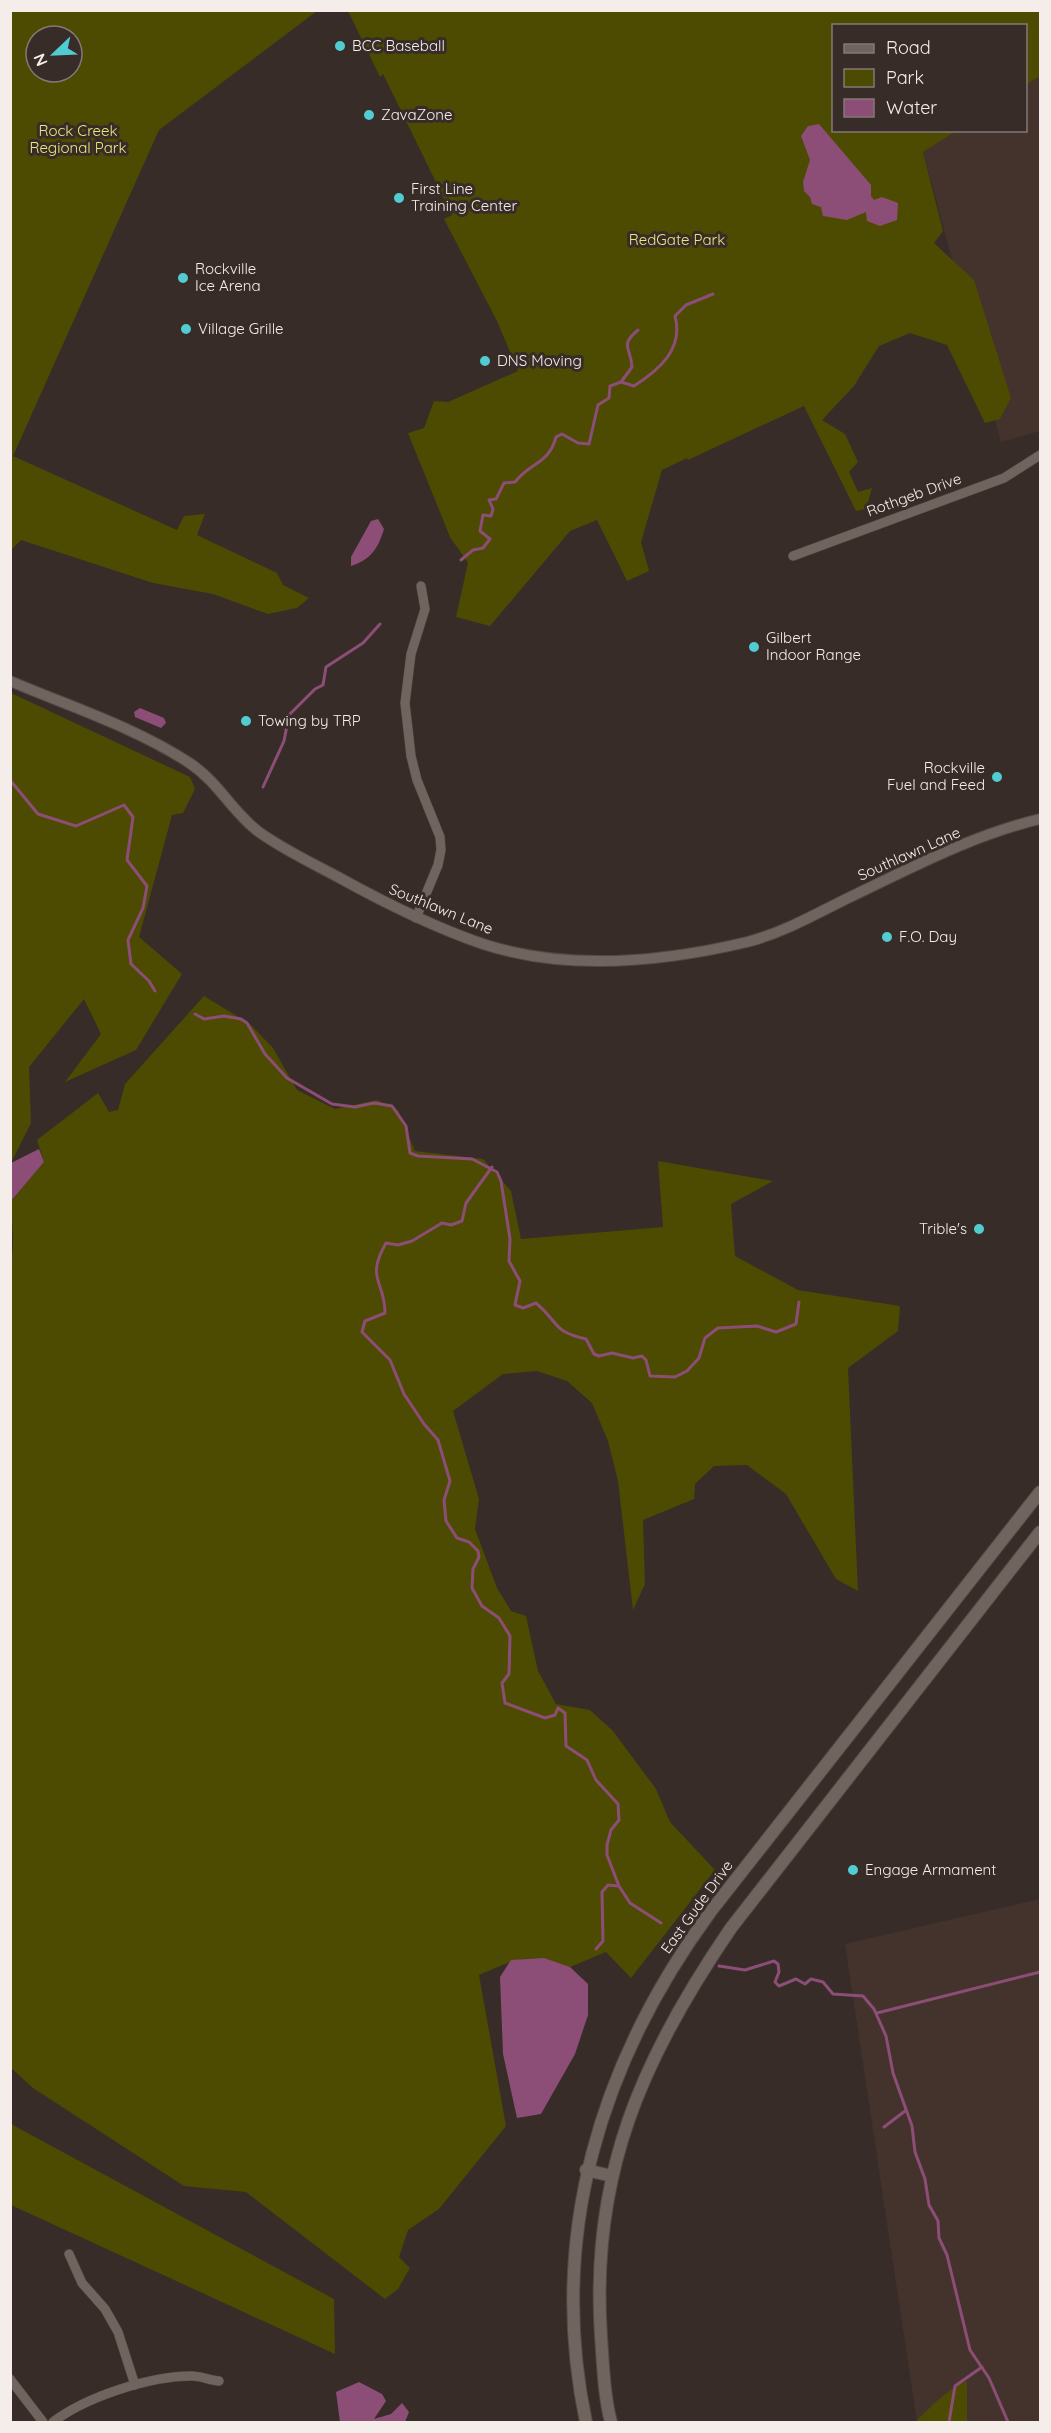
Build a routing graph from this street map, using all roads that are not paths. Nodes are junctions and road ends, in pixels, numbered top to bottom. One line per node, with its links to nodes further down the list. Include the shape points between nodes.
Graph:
1 (1041, 455): 2 (street, Rothgeb Drive, via 1004,478)
2 (794, 556)
3 (421, 586): 6 (street, via 425,609 411,654 405,703 413,764 435,821 441,850)
4 (10, 681): 6 (street, Southlawn Lane, via 144,738 191,764 260,833)
5 (1041, 819): 6 (street, Southlawn Lane, via 1014,825 928,859 788,928 748,942 630,962 553,958 485,945)
6 (416, 918)
7 (1041, 1492): 9 (main road, East Gude Drive, via 682,1950 653,1998 625,2057)
8 (1041, 1532): 10 (main road, via 731,1928 698,1977 657,2048)
9 (586, 2170): 10 (main road); 17 (main road, East Gude Drive, via 576,2251 573,2338)
10 (612, 2176): 18 (main road, via 600,2276 603,2356)
11 (69, 2254): 14 (street, via 82,2283 105,2309 118,2332)
12 (10, 2379): 15 (street)
13 (219, 2381): 14 (street, via 192,2376)
14 (135, 2385): 16 (street, via 74,2407)
15 (43, 2422)
16 (53, 2422)
17 (586, 2422)
18 (611, 2422)

